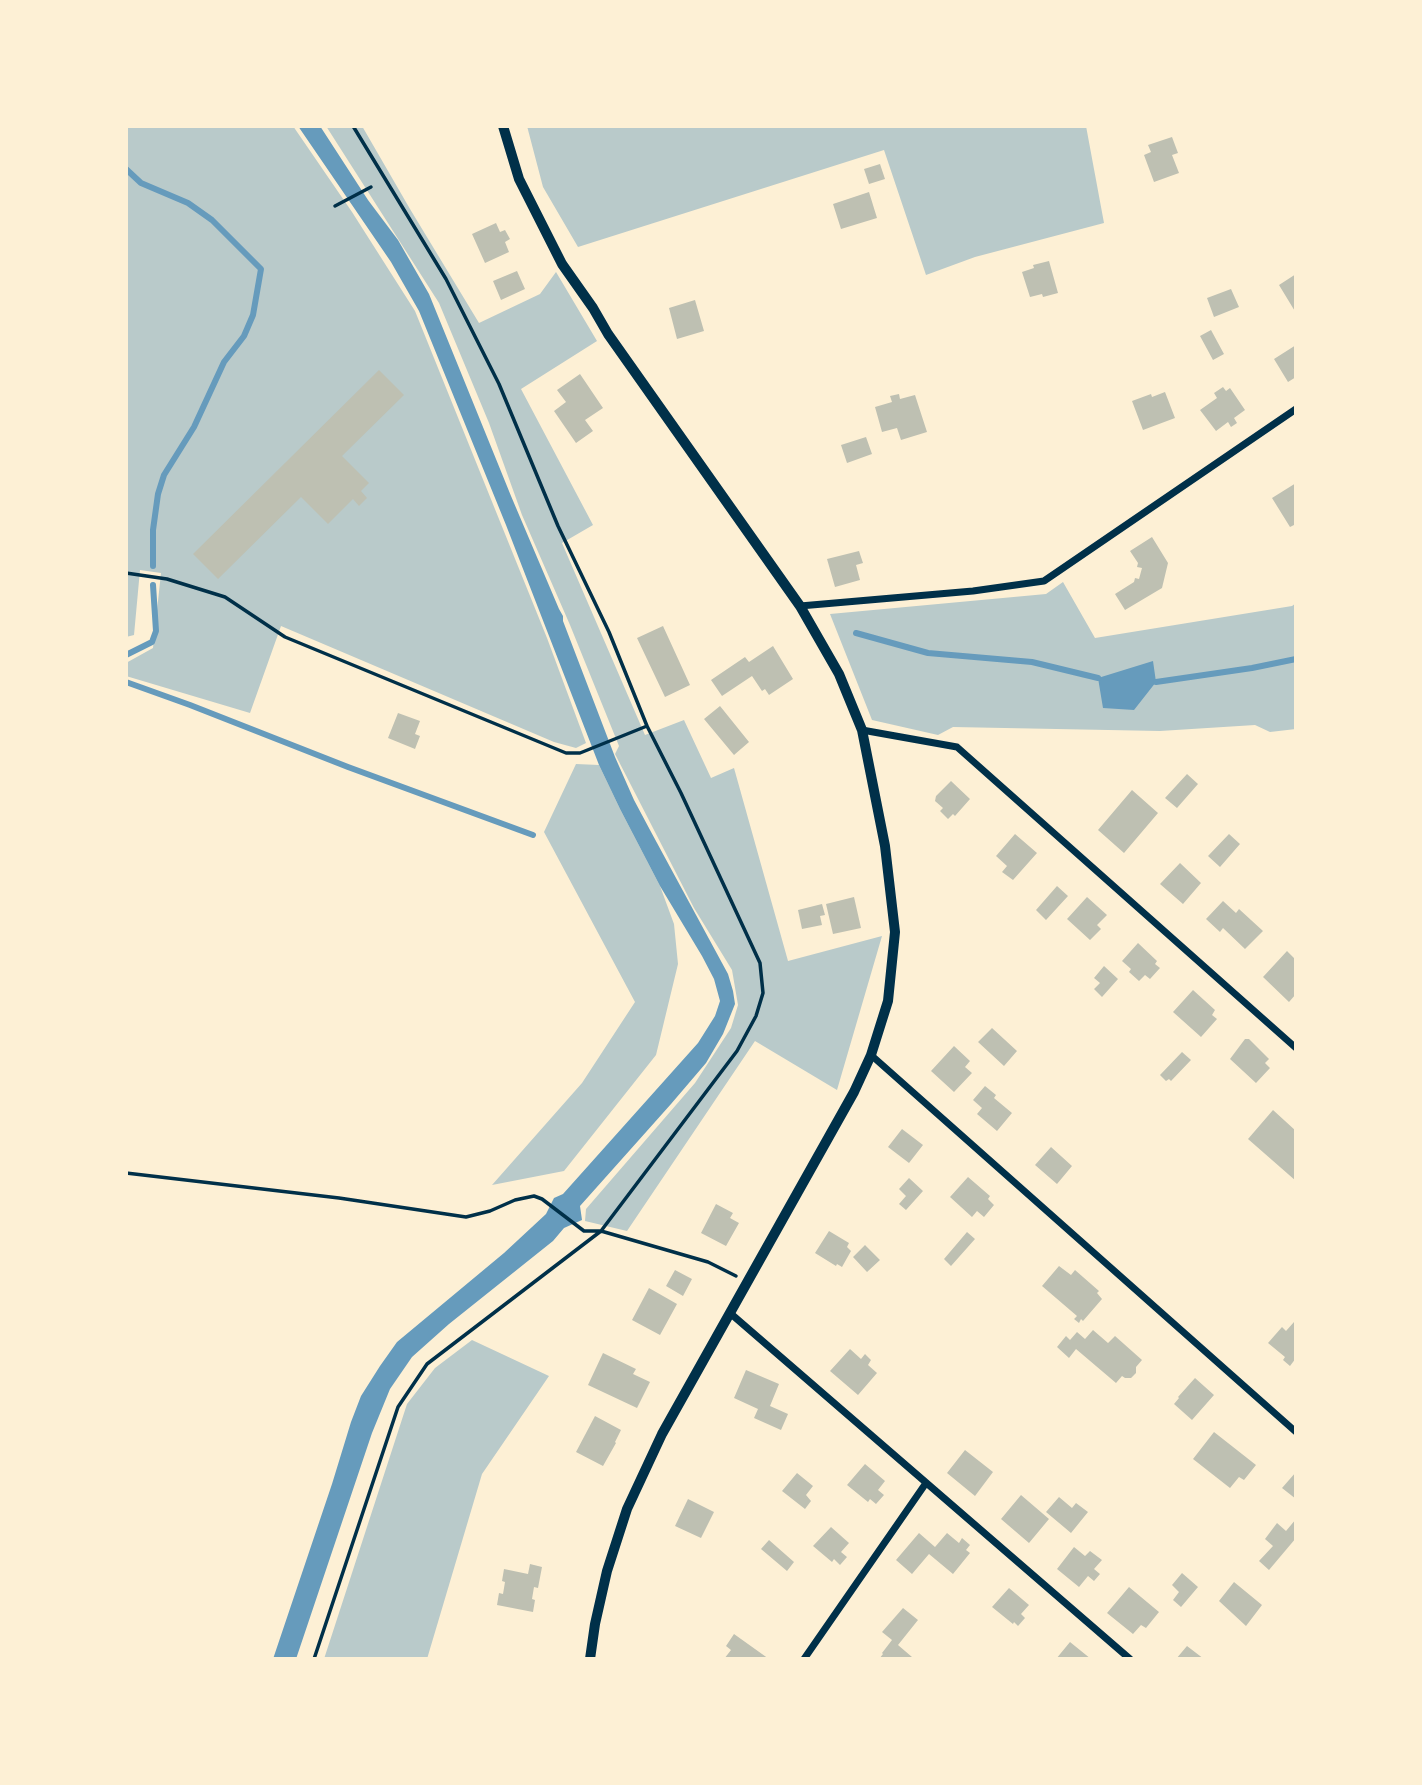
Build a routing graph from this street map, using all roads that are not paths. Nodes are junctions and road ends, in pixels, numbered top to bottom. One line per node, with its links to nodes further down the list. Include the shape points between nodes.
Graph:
1 (503, 126): 3 (street, via 519,179 562,264)
2 (1296, 409): 3 (street, via 1044,582)
3 (800, 606): 4 (street, via 839,674)
4 (862, 730): 5 (street, via 957,747); 6 (street, via 885,846 895,932 888,1001)
5 (1296, 1048)
6 (872, 1055): 7 (street); 8 (street)
7 (730, 1313): 9 (street); 10 (street, via 662,1434 627,1509 607,1571)
8 (1296, 1432)
9 (926, 1483): 11 (street); 12 (street)
10 (590, 1659)
11 (804, 1659)
12 (1130, 1659)

